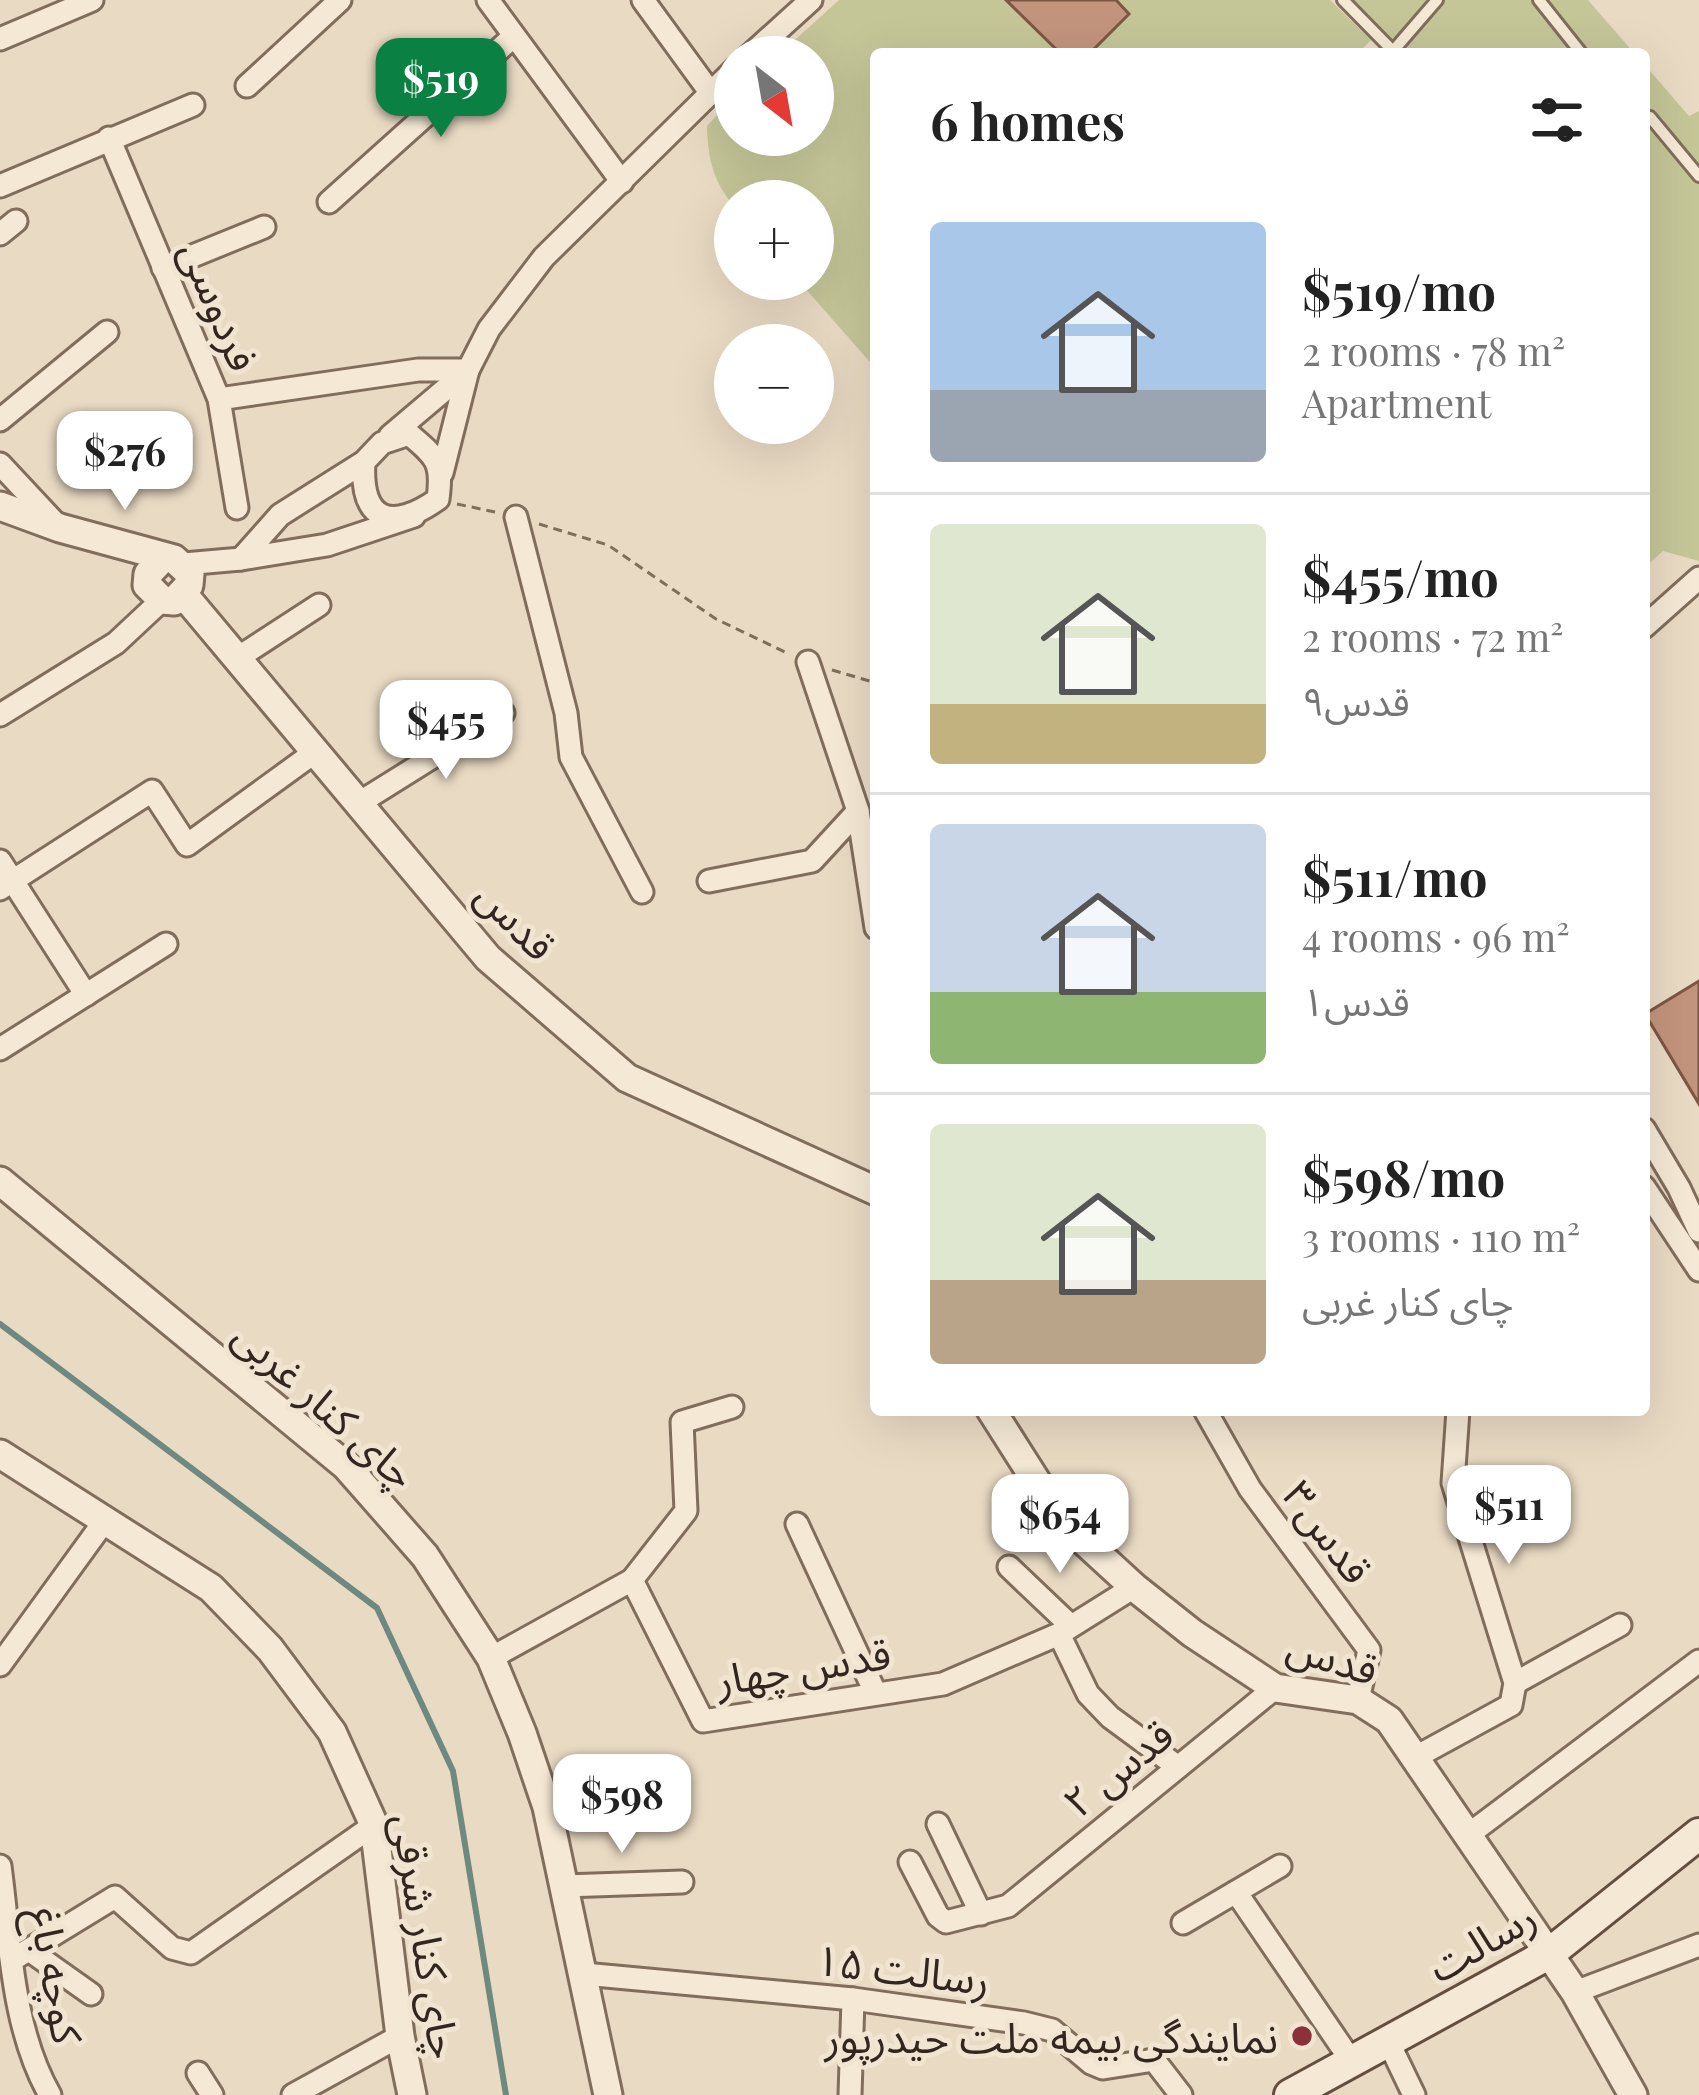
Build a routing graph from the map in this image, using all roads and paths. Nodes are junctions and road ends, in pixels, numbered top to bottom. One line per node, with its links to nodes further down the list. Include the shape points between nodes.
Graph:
1 (92, 0): 11 (street)
2 (340, 0): 15 (street)
3 (488, 0): 9 (street)
4 (644, 0): 17 (street)
5 (811, 0): 10 (street)
6 (1343, 0): 12 (lane)
7 (1437, 0): 13 (lane)
8 (1539, 0): 14 (lane)
9 (514, 36): 22 (street); 24 (street)
10 (771, 36)
11 (0, 39)
12 (1390, 48)
13 (1396, 48)
14 (1577, 48)
15 (248, 86)
16 (714, 88): 17 (street)
17 (710, 92): 22 (street)
18 (193, 105): 20 (street)
19 (1650, 117): 21 (lane)
20 (109, 138): 23 (street); 26 (street, فردوسی)
21 (1699, 176)
22 (622, 182): 28 (street, via 544,256)
23 (0, 186)
24 (329, 202)
25 (264, 227): 26 (street)
26 (164, 268): 29 (street, فردوسی)
27 (107, 332): 30 (street)
28 (468, 370): 29 (street); 31 (street); 34 (street)
29 (219, 399): 37 (street, فردوسی)
30 (0, 419)
31 (382, 443): 32 (street); 34 (street, via 409,434)
32 (364, 462): 38 (street, via 376,514); 41 (street, via 280,515)
33 (0, 464): 40 (street, قدس)
34 (442, 473): 35 (street)
35 (438, 499): 38 (street); 39 (path)
36 (0, 506): 40 (street, قدس)
37 (236, 508)
38 (414, 516): 41 (street, قدس, via 327,545)
39 (515, 517): 48 (path, via 608,545 716,619); 59 (street, via 571,757)
40 (60, 528): 42 (street, قدس); 44 (street, قدس)
41 (241, 559): 42 (street, قدس)
42 (179, 561): 44 (street, via 190,574)
43 (1699, 578): 46 (street)
44 (166, 597): 47 (street, قدس); 51 (street, via 116,643)
45 (319, 605): 47 (street)
46 (1650, 622)
47 (236, 659): 52 (street, قدس)
48 (808, 662): 49 (path); 54 (street)
49 (870, 681)
50 (503, 713): 53 (street)
51 (0, 715)
52 (315, 752): 53 (street, قدس); 57 (street, via 187,845 152,791)
53 (359, 803): 65 (street, قدس, via 488,958 627,1078)
54 (858, 812): 56 (street, via 812,861); 58 (street)
55 (0, 861): 57 (street)
56 (709, 880)
57 (6, 885): 61 (street)
58 (870, 889)
59 (642, 892)
60 (166, 944): 61 (street)
61 (86, 995): 62 (street)
62 (0, 1049)
63 (1650, 1140): 67 (street)
64 (0, 1181): 81 (street, چای کنار غربی, via 346,1466 425,1556)
65 (870, 1188)
66 (1650, 1196): 68 (street)
67 (1699, 1232)
68 (1699, 1270)
69 (732, 1407): 77 (street, via 682,1421 686,1511)
70 (995, 1416): 78 (street, قدس, via 1061,1520)
71 (1208, 1416): 87 (street, قدس۳, via 1250,1490 1370,1650)
72 (1458, 1416): 84 (street, via 1453,1483)
73 (0, 1454): 74 (street, چای کنار شرقی)
74 (104, 1523): 83 (street); 91 (street, چای کنار شرقی, via 211,1588 270,1649 332,1732)
75 (797, 1524): 86 (street)
76 (1009, 1567): 80 (street)
77 (632, 1580): 81 (street); 86 (street, قدس چهار, via 703,1721)
78 (1134, 1587): 80 (street, قدس چهار); 85 (street, قدس)
79 (1620, 1625): 84 (street)
80 (1065, 1630): 86 (street, قدس چهار, via 943,1684); 89 (street, via 1088,1694)
81 (491, 1658): 98 (street, چای کنار غربی, via 547,1807)
82 (1699, 1661): 93 (street)
83 (0, 1664)
84 (1515, 1683): 88 (street, via 1510,1705)
85 (1275, 1688): 87 (street, قدس); 89 (street, قدس ۲)
86 (874, 1692)
87 (1358, 1700): 88 (street, قدس, via 1389,1720)
88 (1414, 1758): 93 (street, قدس)
89 (1178, 1767): 100 (street, قدس ۲, via 1008,1906)
90 (938, 1824): 100 (street)
91 (374, 1825): 104 (street, via 191,1953 172,1948 115,1897); 109 (street, چای کنار شرقی)
92 (1699, 1834): 103 (main road, رسالت)
93 (1468, 1835): 103 (street, قدس)
94 (910, 1862): 100 (street, via 946,1922)
95 (0, 1866): 104 (street, کوچه باغ)
96 (1280, 1866): 99 (street)
97 (682, 1882): 98 (street)
98 (564, 1886): 105 (street, چای کنار غربی)
99 (1236, 1892): 101 (street); 111 (street)
100 (981, 1914)
101 (1183, 1923)
102 (1699, 1945): 106 (street)
103 (1550, 1952): 106 (street, قدس); 110 (main road, رسالت)
104 (21, 1955): 107 (street); 113 (street, کوچه باغ, via 32,2063)
105 (584, 1974): 108 (street, رسالت ۱۵); 117 (street, چای کنار غربی)
106 (1575, 1992): 122 (street, قدس)
107 (91, 1994)
108 (853, 1999): 118 (street); 119 (street, رسالت ۱۵, via 1052,2030 1103,2068 1154,2060)
109 (400, 2036): 115 (street); 116 (street, چای کنار شرقی)
110 (1388, 2041): 111 (main road, رسالت); 121 (street)
111 (1352, 2062): 120 (main road, رسالت)
112 (198, 2073): 114 (street)
113 (50, 2095)
114 (212, 2095)
115 (293, 2095)
116 (412, 2095)
117 (608, 2095)
118 (850, 2095)
119 (1181, 2095)
120 (1290, 2095)
121 (1414, 2095)
122 (1633, 2095)

